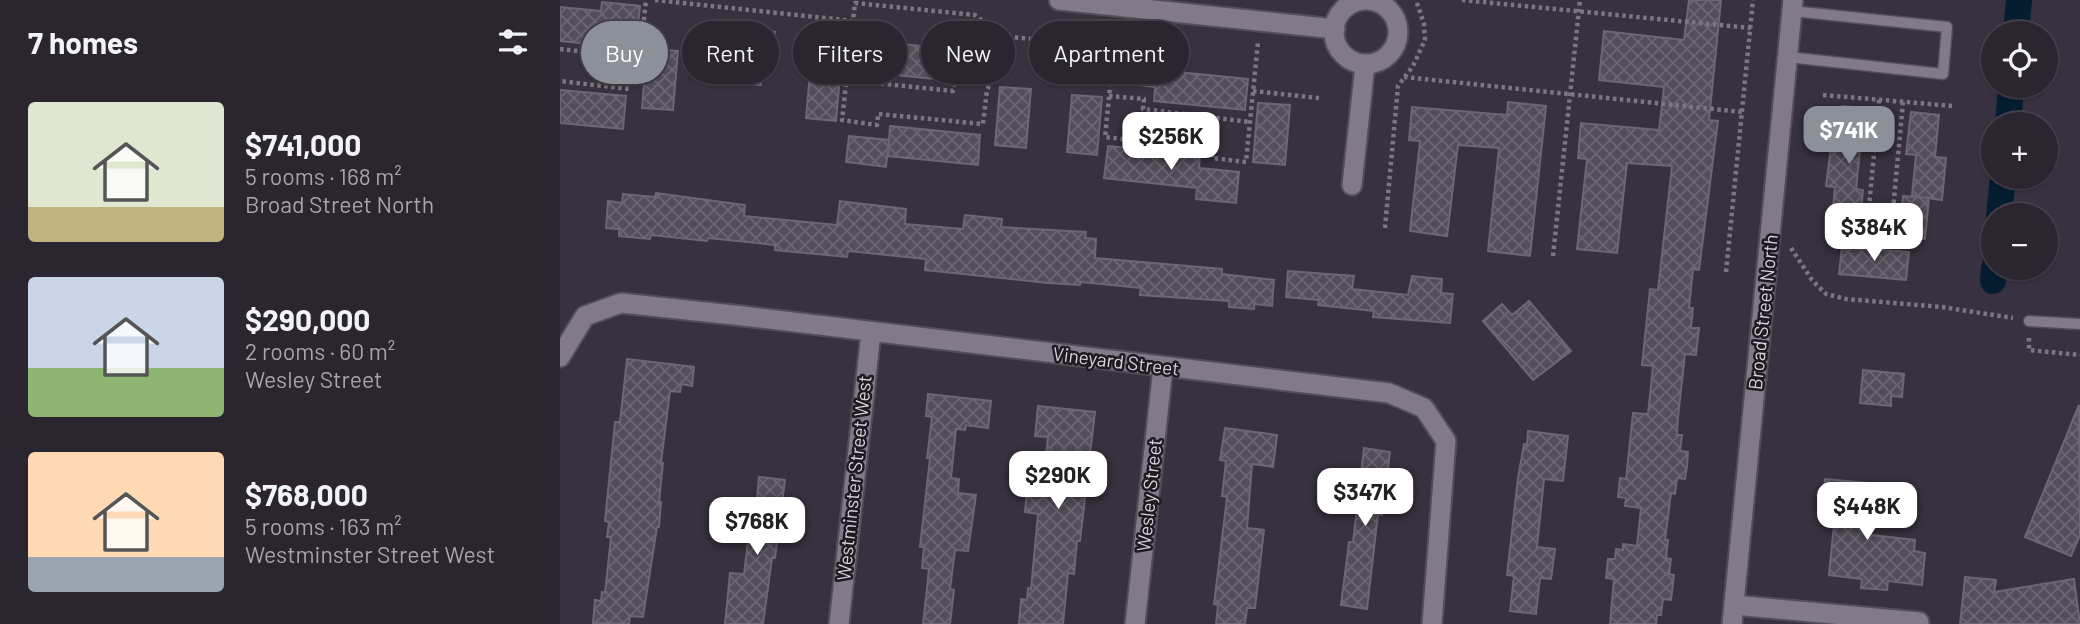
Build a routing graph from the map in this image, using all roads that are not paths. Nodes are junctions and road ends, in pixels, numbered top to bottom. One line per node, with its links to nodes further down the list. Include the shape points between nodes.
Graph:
1 (1059, 0): 4 (street)
2 (1372, 0): 4 (street, via 1343,10); 6 (street, via 1390,11 1398,30 1393,50)
3 (1793, 5): 5 (street, Broad Street North); 5 (lane, via 1947,27 1942,74)
4 (1335, 29): 6 (street, via 1340,50)
5 (1788, 57): 13 (street, Broad Street North)
6 (1366, 65): 7 (street)
7 (1352, 185)
8 (2029, 321): 9 (lane)
9 (2080, 324)
10 (871, 332): 11 (street, Vineyard Street, via 621,303 585,316); 12 (street, Vineyard Street); 15 (street, Westminster Street West)
11 (560, 357)
12 (1163, 367): 16 (street, Wesley Street); 17 (street, Vineyard Street, via 1389,393 1424,408 1446,441)
13 (1733, 614): 14 (street)
14 (1919, 622)
15 (839, 624)
16 (1135, 624)
17 (1432, 624)

